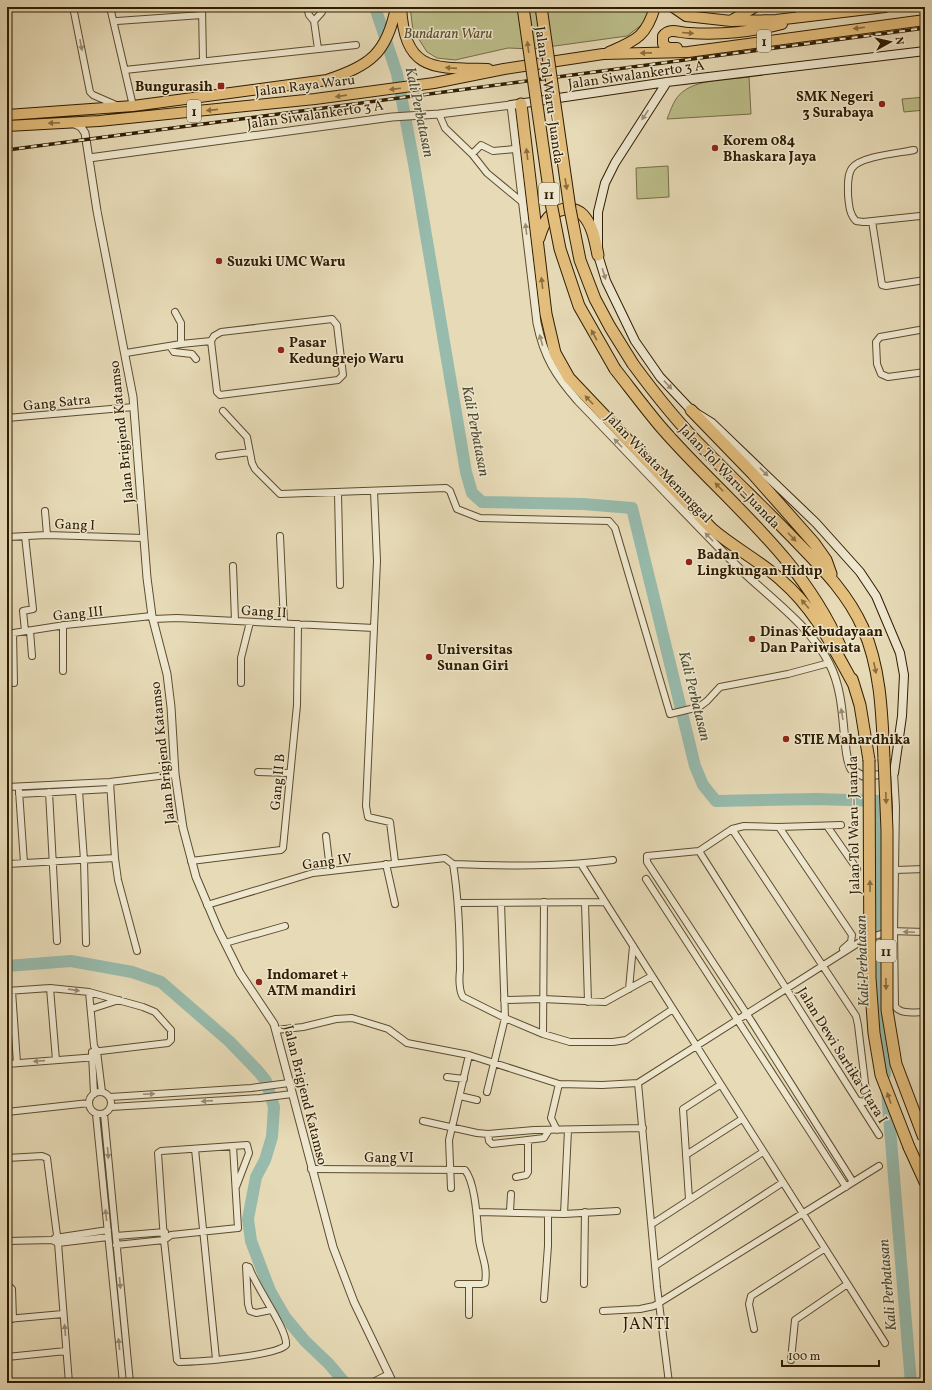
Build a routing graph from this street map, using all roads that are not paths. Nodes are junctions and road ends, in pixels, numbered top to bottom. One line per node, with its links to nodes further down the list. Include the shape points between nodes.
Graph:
1 (74, 7): 33 (street, one-way to 33, via 90,92)
2 (110, 7): 29 (street)
3 (202, 7): 15 (street)
4 (307, 7): 17 (street, via 309,15)
5 (321, 7): 17 (street, via 322,12)
6 (396, 7): 32 (highway, Jalan Raya Waru / 1, via 388,37 369,61 351,72 327,80 298,85)
7 (401, 7): 28 (highway, one-way to 7, via 447,68 418,57 407,42)
8 (523, 7): 89 (highway, Jalan Tol Waru–Juanda / 11, one-way to 8, bridge, via 831,626 798,574 772,541 660,426 615,369 579,306 560,249)
9 (541, 7): 73 (highway, Jalan Tol Waru–Juanda / 11, one-way to 73, bridge, via 570,209 580,260 595,299 633,364 652,390 704,449)
10 (655, 7): 26 (highway, 1, via 650,23 639,37)
11 (673, 7): 21 (highway, 1, via 686,16)
12 (755, 7): 21 (highway)
13 (821, 7): 18 (highway)
14 (885, 7): 16 (highway, 1)
15 (202, 15): 20 (street); 27 (street)
16 (794, 18): 18 (highway, 1); 23 (highway, one-way to 16, via 668,48 662,40 665,34 673,30 699,33 755,30)
17 (314, 20): 24 (street)
18 (776, 20): 21 (highway, 1)
19 (925, 20): 23 (highway, 1, one-way to 23)
20 (117, 21)
21 (731, 21)
22 (356, 45): 24 (street)
23 (721, 46): 26 (highway, 1, one-way to 26, via 688,52)
24 (318, 49): 27 (street)
25 (925, 51): 30 (main road, Jalan Siwalankerto 3 A)
26 (603, 54): 28 (highway, Jalan Raya Waru / 1)
27 (203, 62): 29 (street)
28 (504, 69): 36 (highway, Jalan Raya Waru / 1, one-way to 36, via 411,87)
29 (125, 70): 32 (street)
30 (667, 82): 31 (main road, Jalan Siwalankerto 3 A); 48 (main road, one-way to 48, via 605,183 598,212)
31 (516, 104): 34 (street, Jalan Siwalankerto 3 A); 40 (street, Jalan Wisata Menanggal); 47 (highway, one-way to 31)
32 (133, 106): 33 (highway, Jalan Raya Waru / 1)
33 (120, 107): 35 (highway, Jalan Raya Waru / 1)
34 (439, 114): 42 (street, via 446,128); 43 (street, Jalan Siwalankerto 3 A, via 392,117)
35 (7, 115)
36 (99, 121): 37 (highway, Jalan Raya Waru / 1); 39 (street, via 91,125)
37 (72, 122): 38 (highway, Jalan Raya Waru / 1, one-way to 38); 39 (street)
38 (7, 126)
39 (85, 133): 43 (street, Jalan Brigjend Katamso)
40 (515, 149): 42 (street, via 493,151 481,145); 44 (street, Jalan Wisata Menanggal)
41 (914, 150): 46 (street, via 862,160 852,168 848,190 850,212 856,221)
42 (472, 154): 44 (street, via 487,173)
43 (89, 158): 55 (street, Jalan Brigjend Katamso, via 101,233)
44 (522, 202): 85 (street, Jalan Wisata Menanggal, one-way to 44, via 815,642 795,620 578,401 554,371 544,352 537,324)
45 (925, 218): 46 (street, via 920,216)
46 (872, 221): 49 (street, via 882,285)
47 (538, 246): 48 (highway, via 548,217 561,209 572,209 586,219); 89 (highway, one-way to 47, via 821,625 797,595 781,580 712,529 569,378 552,344)
48 (598, 255): 59 (main road, one-way to 59, via 608,288 635,340 660,377)
49 (925, 280)
50 (175, 312): 53 (street, via 181,323)
51 (925, 329): 57 (street, via 880,337 876,342 881,374 888,377)
52 (211, 341): 52 (street, via 222,332 332,319 336,325 343,375 338,380 220,395 217,392); 53 (street)
53 (180, 344): 54 (street)
54 (170, 346): 55 (street); 56 (street, via 174,352 192,354)
55 (126, 353): 58 (street, Jalan Brigjend Katamso)
56 (196, 359)
57 (925, 372)
58 (134, 407): 61 (street, Gang Satra); 71 (street, Jalan Brigjend Katamso)
59 (691, 410): 73 (highway, via 814,543 826,560); 92 (main road, one-way to 92, via 712,423 816,523 855,565 876,596 900,653 904,675 902,716)
60 (223, 411): 62 (street, via 247,437)
61 (7, 418)
62 (250, 452): 63 (street); 65 (street, via 256,469 280,494)
63 (220, 456)
64 (374, 491): 65 (street); 81 (street, via 377,561); 85 (street, via 404,488 448,489 457,509 480,518 611,522 615,528 670,714 699,707 720,686 788,674)
65 (338, 493): 74 (street)
66 (45, 511): 67 (street)
67 (47, 535): 68 (street, Gang I); 71 (street, Gang I)
68 (25, 536): 70 (street, Gang I); 82 (street, via 33,610 24,612)
69 (280, 536): 78 (street)
70 (7, 537)
71 (143, 538): 75 (street, Jalan Brigjend Katamso)
72 (233, 566): 76 (street)
73 (832, 578): 200 (highway, Jalan Tol Waru–Juanda / 11, one-way to 200, bridge, via 863,629 873,656 882,709 887,830 887,1010 896,1064)
74 (340, 585)
75 (152, 618): 76 (street, Gang II); 80 (street, Gang III); 93 (street, Jalan Brigjend Katamso, via 167,674)
76 (235, 621): 77 (street, Gang II)
77 (250, 622): 78 (street, Gang II); 88 (street, via 241,658)
78 (284, 623): 79 (street, Gang II)
79 (298, 624): 81 (street, Gang II); 91 (street, Gang II B, via 297,705)
80 (63, 625): 82 (street, Gang III); 86 (street)
81 (374, 628): 112 (street, via 367,812 368,817 390,822)
82 (28, 631): 83 (street, Gang III); 84 (street)
83 (10, 633): 87 (street)
84 (32, 656)
85 (829, 663): 92 (street, Jalan Wisata Menanggal, one-way to 85, via 863,776 851,769 846,751 839,693)
86 (63, 671)
87 (14, 683)
88 (241, 683)
89 (854, 685): 213 (highway, Jalan Tol Waru–Juanda / 11, one-way to 89, bridge, via 882,1075 872,1012 869,760 862,712)
90 (258, 772): 91 (street)
91 (289, 773): 110 (street, Gang II B, via 282,849)
92 (894, 773): 121 (street)
93 (175, 774): 94 (street); 110 (street, Jalan Brigjend Katamso)
94 (110, 782): 95 (street); 97 (street)
95 (19, 786): 96 (street); 100 (street)
96 (7, 787)
97 (110, 789): 98 (street); 107 (street)
98 (79, 791): 99 (street); 108 (street)
99 (49, 792): 100 (street); 111 (street)
100 (19, 794): 113 (street)
101 (840, 825): 102 (street)
102 (826, 826): 103 (street); 118 (street)
103 (779, 827): 104 (street, via 751,825); 138 (street, via 852,935 851,942 844,947)
104 (732, 829): 106 (street); 139 (street)
105 (326, 836): 120 (street)
106 (699, 851): 142 (street, Jalan Dewi Sartika Utara I); 153 (street, via 647,856 646,859)
107 (115, 858): 108 (street); 137 (street, via 118,880)
108 (84, 860): 111 (street); 134 (street)
109 (613, 860): 117 (street, Gang IV)
110 (191, 861): 129 (street, Jalan Brigjend Katamso)
111 (54, 862): 113 (street); 133 (street)
112 (395, 862): 115 (street, Gang IV); 116 (street, Gang IV, via 445,858)
113 (24, 863): 114 (street)
114 (7, 864)
115 (386, 864): 120 (street, Gang IV); 128 (street)
116 (453, 864): 117 (street, Gang IV); 125 (street)
117 (581, 864): 124 (street)
118 (857, 869)
119 (925, 869): 121 (street)
120 (330, 870): 129 (street, Gang IV, via 295,877)
121 (895, 870): 131 (street)
122 (646, 879): 155 (street)
123 (544, 902): 126 (street); 127 (street); 146 (street)
124 (605, 902): 127 (street); 136 (street)
125 (459, 903): 126 (street); 154 (street, via 462,996)
126 (502, 903): 148 (street)
127 (585, 903): 149 (street)
128 (395, 904)
129 (207, 905): 135 (street, Jalan Brigjend Katamso)
130 (285, 926): 135 (street)
131 (892, 931): 132 (street, one-way to 131); 138 (street, bridge, via 863,940); 152 (street, via 896,1008 905,1012)
132 (925, 932)
133 (57, 941)
134 (86, 943)
135 (224, 943): 156 (street, Jalan Brigjend Katamso, via 245,980 269,1014)
136 (633, 946): 140 (street); 143 (street)
137 (137, 951)
138 (842, 953): 139 (street)
139 (822, 966): 142 (street); 184 (street, via 858,1020 867,1099 865,1102)
140 (652, 976): 143 (street); 151 (street)
141 (50, 988): 144 (street); 145 (street, one-way to 145); 163 (street)
142 (787, 988): 153 (street); 184 (street, Jalan Dewi Sartika Utara I)
143 (629, 989): 149 (street, via 609,1001)
144 (9, 991): 164 (street)
145 (89, 992): 147 (street); 150 (street)
146 (543, 999): 148 (street); 149 (street); 157 (street)
147 (119, 1000): 150 (street); 160 (street, via 155,1012 171,1030 171,1040 168,1043)
148 (504, 1000): 154 (street)
149 (588, 1002)
150 (91, 1009): 160 (street)
151 (673, 1009): 157 (street, via 620,1042 570,1042); 158 (street)
152 (925, 1012)
153 (746, 1014): 155 (street); 159 (street)
154 (505, 1018): 157 (street); 165 (street)
155 (738, 1019): 158 (street); 162 (street)
156 (276, 1030): 161 (street, via 352,1018 388,1029 407,1043); 169 (street, Jalan Brigjend Katamso)
157 (544, 1034)
158 (696, 1046): 170 (street); 172 (street)
159 (770, 1051): 162 (street); 206 (street)
160 (95, 1053): 163 (street); 175 (street); 177 (street)
161 (469, 1055): 165 (street); 168 (street)
162 (761, 1057): 210 (street)
163 (56, 1060): 164 (street, one-way to 164)
164 (17, 1063): 166 (street)
165 (493, 1063): 171 (street); 176 (street)
166 (7, 1064)
167 (447, 1077): 168 (street)
168 (464, 1079): 180 (street)
169 (289, 1083): 173 (street); 178 (street, Jalan Brigjend Katamso)
170 (638, 1083): 171 (street, via 602,1086); 193 (street)
171 (559, 1084): 195 (street, via 551,1118)
172 (720, 1085): 190 (street); 204 (street, via 683,1109)
173 (251, 1088): 174 (street); 181 (street)
174 (226, 1090): 179 (street, one-way to 174); 182 (street)
175 (102, 1092): 177 (street); 179 (street)
176 (487, 1092)
177 (94, 1094): 185 (street)
178 (292, 1094): 181 (street); 208 (street, Jalan Brigjend Katamso)
179 (110, 1096): 186 (street)
180 (460, 1096): 183 (street); 192 (street)
181 (253, 1098): 182 (street)
182 (227, 1100): 186 (street, one-way to 186)
183 (477, 1100)
184 (859, 1101): 198 (street, Jalan Dewi Sartika Utara I)
185 (89, 1103): 187 (street); 188 (street, via 91,1110)
186 (111, 1107): 189 (street)
187 (7, 1112)
188 (96, 1114): 189 (street); 230 (street, one-way to 188)
189 (104, 1114): 232 (street, one-way to 232)
190 (742, 1120): 203 (street); 204 (street)
191 (423, 1121): 192 (street)
192 (452, 1128): 197 (street); 209 (street, via 449,1140)
193 (643, 1128): 196 (street); 227 (street)
194 (549, 1130): 195 (street); 197 (street); 199 (street, via 544,1138)
195 (557, 1130): 196 (street)
196 (568, 1130): 225 (street)
197 (488, 1134): 199 (street, via 492,1144)
198 (879, 1135)
199 (528, 1140): 211 (street, via 528,1172)
200 (924, 1140)
201 (233, 1146): 202 (street); 215 (street); 215 (street, via 247,1145 249,1150)
202 (195, 1149): 228 (street, via 158,1153); 229 (street)
203 (763, 1152): 214 (street); 219 (street)
204 (686, 1155): 219 (street)
205 (7, 1158): 234 (street, via 47,1158)
206 (842, 1166): 210 (street); 212 (street)
207 (879, 1166): 212 (street)
208 (311, 1169): 209 (street, Gang VI); 258 (street, Jalan Brigjend Katamso, via 342,1273)
209 (449, 1169): 217 (street); 222 (street, Gang VI, via 467,1171)
210 (835, 1170): 216 (street)
211 (516, 1177)
212 (853, 1182): 216 (street)
213 (925, 1182)
214 (782, 1183): 226 (street); 239 (street)
215 (236, 1187): 229 (street, via 238,1228)
216 (846, 1187): 226 (street)
217 (451, 1188)
218 (511, 1194): 220 (street)
219 (688, 1199): 227 (street)
220 (510, 1211): 222 (street); 224 (street)
221 (617, 1211): 223 (street)
222 (478, 1212): 241 (street, via 479,1241 486,1278 484,1284)
223 (585, 1212): 225 (street); 242 (street)
224 (548, 1214): 225 (street); 245 (street)
225 (564, 1214)
226 (802, 1214): 238 (street); 246 (street)
227 (652, 1224): 239 (street)
228 (163, 1231): 231 (street); 232 (street); 235 (street)
229 (203, 1232): 231 (street); 256 (street)
230 (108, 1234): 234 (street); 260 (street, one-way to 230)
231 (171, 1235): 235 (street)
232 (116, 1236): 237 (street)
233 (7, 1237): 236 (street)
234 (56, 1240): 236 (street); 249 (street)
235 (164, 1240): 237 (street); 256 (street, via 177,1360 179,1362)
236 (7, 1241)
237 (116, 1245): 261 (street, one-way to 261)
238 (824, 1249): 243 (street); 252 (street, via 751,1296 749,1304)
239 (655, 1266): 246 (street)
240 (458, 1284): 241 (street)
241 (469, 1284): 250 (street)
242 (584, 1284)
243 (846, 1285): 253 (street); 257 (street, via 795,1320)
244 (7, 1287): 251 (street, via 12,1290)
245 (544, 1299)
246 (659, 1304): 248 (street, via 640,1309); 264 (street)
247 (271, 1310): 247 (street, via 253,1313 249,1309 246,1266 249,1267); 256 (street, via 285,1333 286,1343 283,1348 264,1353)
248 (603, 1311)
249 (63, 1314): 251 (street); 254 (street, one-way to 249)
250 (469, 1315)
251 (10, 1319)
252 (754, 1329)
253 (885, 1343)
254 (66, 1351): 255 (street); 259 (street)
255 (7, 1357)
256 (216, 1358)
257 (791, 1360)
258 (389, 1374): 262 (street); 263 (street, Jalan Brigjend Katamso)
259 (69, 1383)
260 (123, 1383)
261 (130, 1383)
262 (371, 1383)
263 (394, 1383)
264 (669, 1383)

